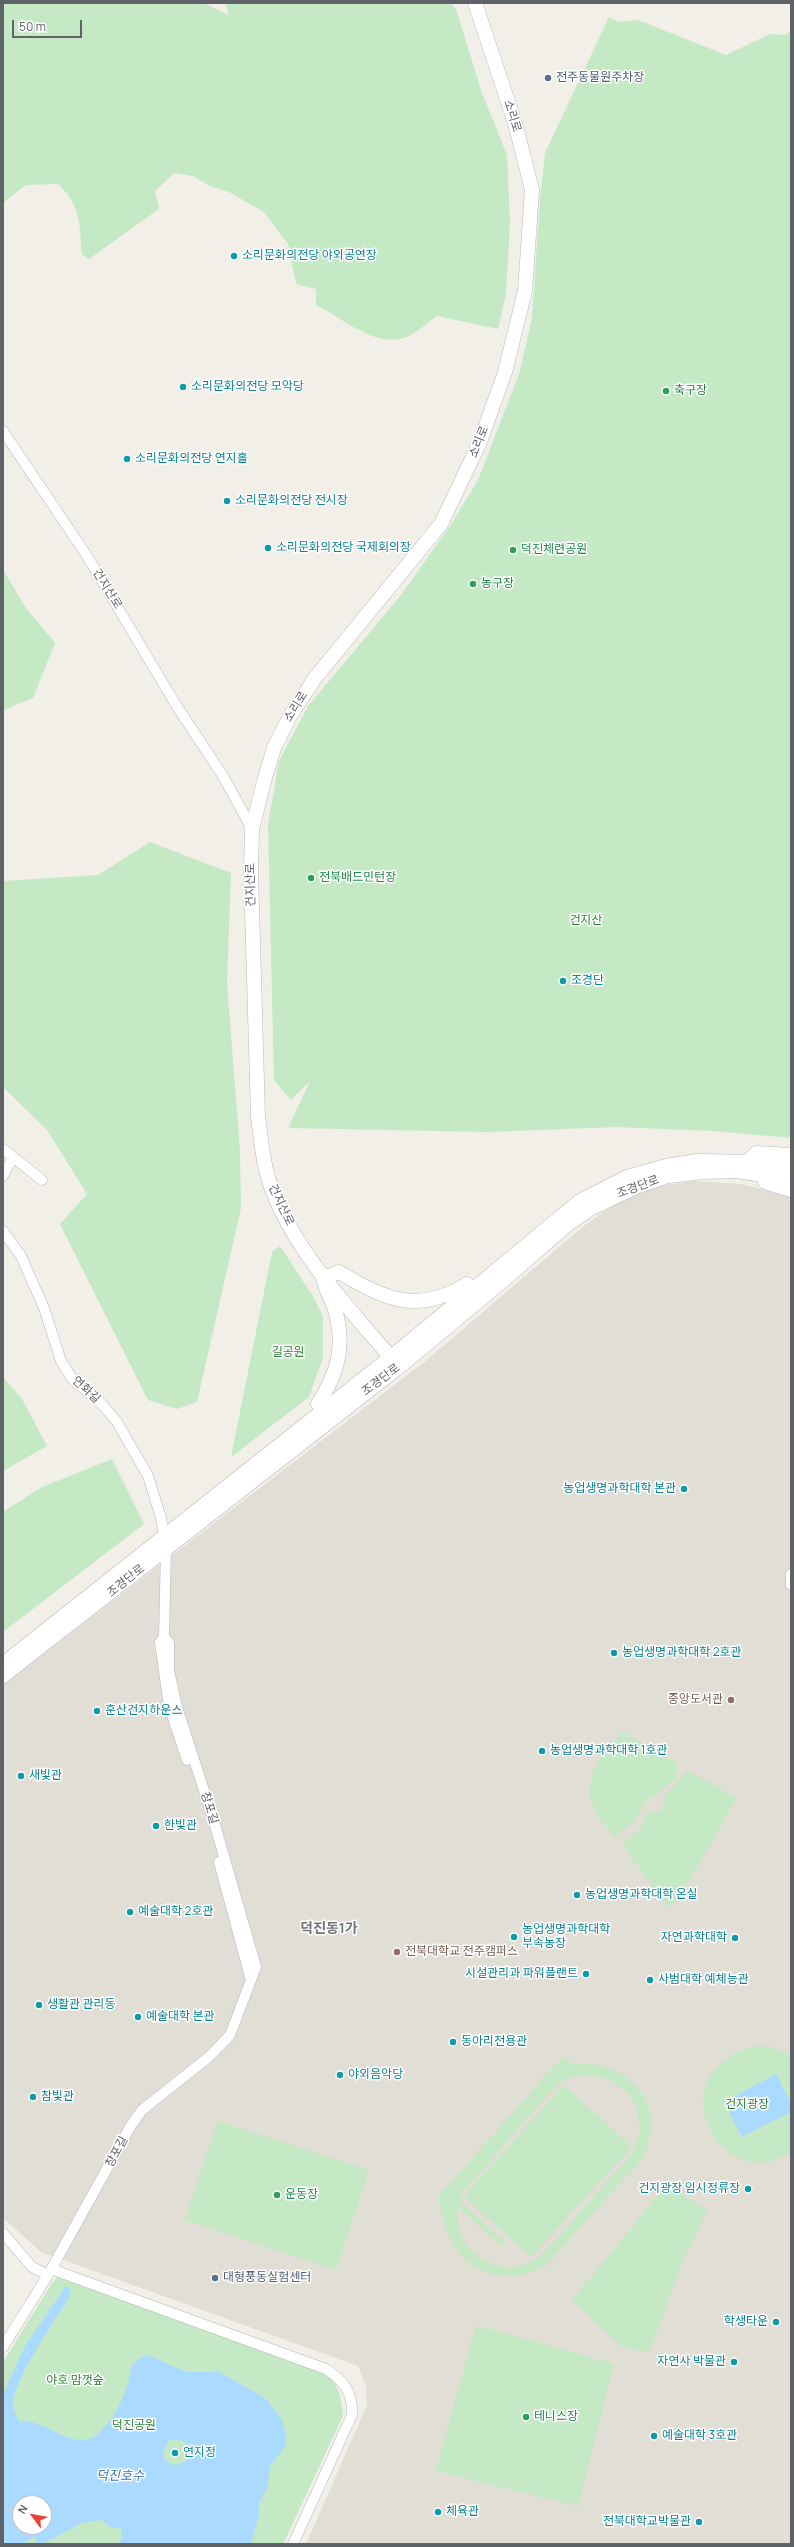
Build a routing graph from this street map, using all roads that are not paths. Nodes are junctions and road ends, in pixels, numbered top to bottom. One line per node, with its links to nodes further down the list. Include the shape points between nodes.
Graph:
1 (475, 3): 3 (street, 소리로, via 515,123 532,190 525,290 505,372 480,442 441,524 315,678 290,716 274,748)
2 (3, 431): 3 (street, 건지산로, via 103,581 176,705 223,776)
3 (252, 829): 16 (street, 건지산로, via 256,1064 262,1147 271,1186 280,1207)
4 (3, 1149): 6 (street)
5 (791, 1154): 7 (street, via 756,1153)
6 (13, 1157): 9 (street); 11 (street)
7 (745, 1167): 8 (street, 조경단로); 10 (street, 조경단로); 12 (street, via 746,1177); 15 (street, 조경단로, via 697,1161 666,1166 627,1177 580,1202); 17 (street, 조경단로, via 668,1176 636,1187 590,1209 567,1225 506,1278)
8 (791, 1168)
9 (3, 1176)
10 (791, 1179)
11 (42, 1180)
12 (791, 1190)
13 (3, 1231): 14 (street, 연화길)
14 (6, 1243): 19 (street, 연화길, via 21,1256 44,1308 61,1361 73,1380 100,1402 116,1422 148,1476)
15 (497, 1268): 16 (street, via 449,1295 416,1301 398,1301 384,1296 339,1272); 17 (street, 조경단로)
16 (324, 1278): 17 (street, 건지산로); 18 (street, via 326,1292 336,1311 340,1333 338,1366 318,1404)
17 (395, 1362): 18 (street, 조경단로); 19 (street, 조경단로)
18 (323, 1410): 19 (street, 조경단로)
19 (165, 1541): 22 (street, 조경단로); 23 (street, 조경단로, via 112,1593); 25 (street, 창포길, via 164,1637 169,1643 169,1670 177,1707 256,1967 250,1977 230,2035 210,2056 142,2110)
20 (791, 1574): 21 (street)
21 (791, 1586)
22 (3, 1664)
23 (3, 1676)
24 (3, 2233): 25 (street, via 32,2268)
25 (49, 2272): 26 (street, 창포길); 27 (street, via 326,2369 340,2378 349,2390 352,2415)
26 (3, 2347)
27 (293, 2544)

